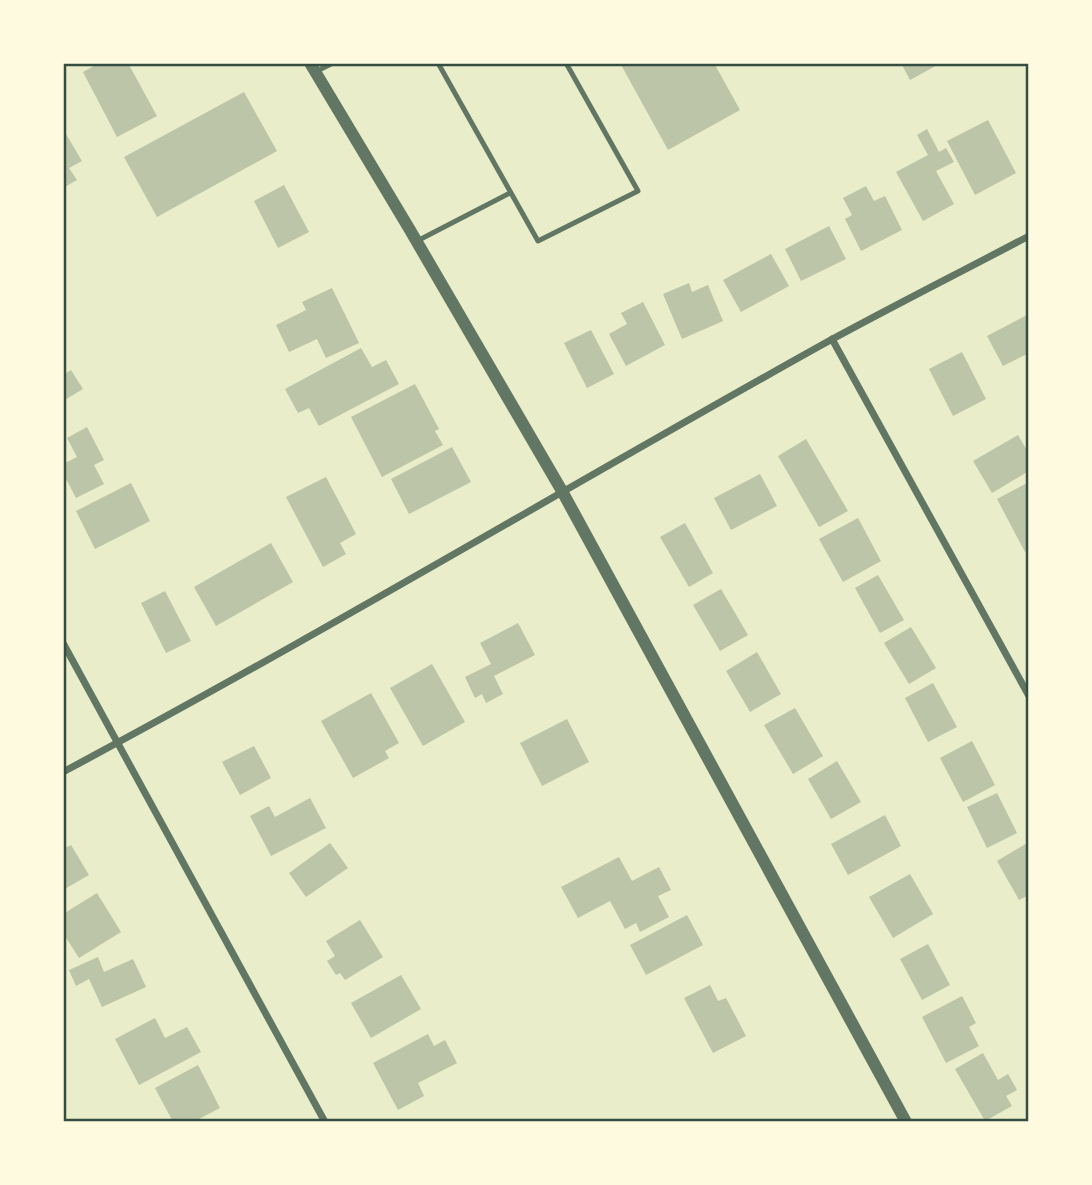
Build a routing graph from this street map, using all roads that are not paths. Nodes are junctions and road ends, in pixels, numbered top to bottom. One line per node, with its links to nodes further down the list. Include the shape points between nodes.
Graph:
1 (333, 63): 4 (lane)
2 (438, 63): 5 (lane)
3 (566, 63): 5 (lane, via 638,191 538,242)
4 (313, 67): 7 (street)
5 (510, 193): 7 (lane)
6 (1029, 236): 8 (street)
7 (416, 241): 9 (street)
8 (832, 339): 9 (street); 11 (street)
9 (562, 492): 12 (street); 15 (street)
10 (63, 643): 12 (street)
11 (1029, 696)
12 (118, 743): 13 (street); 14 (street)
13 (63, 772)
14 (324, 1122)
15 (906, 1122)

